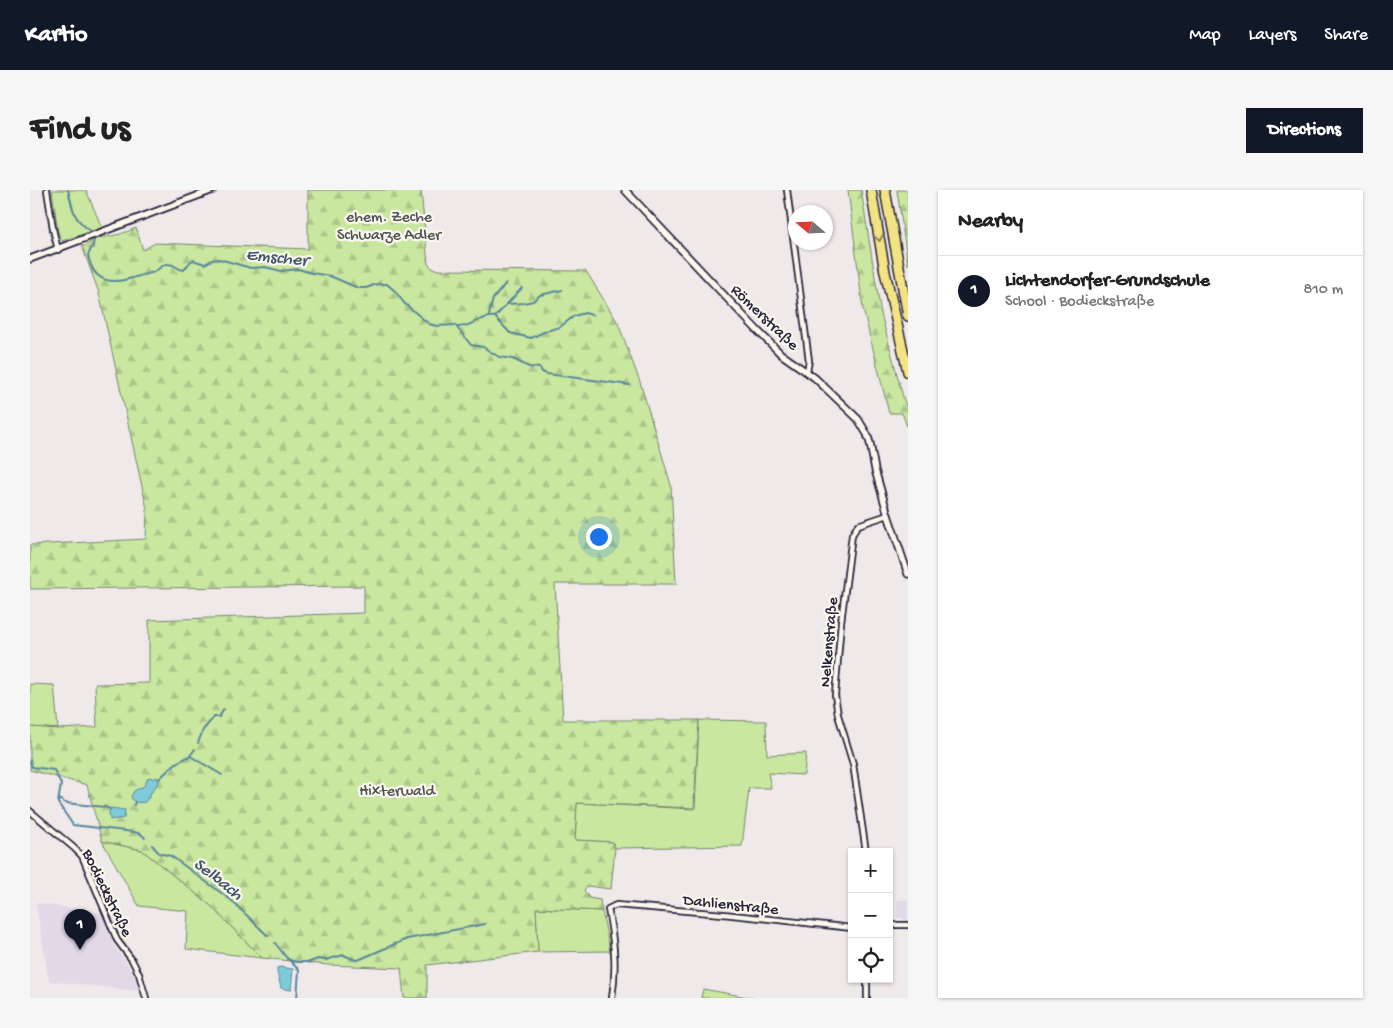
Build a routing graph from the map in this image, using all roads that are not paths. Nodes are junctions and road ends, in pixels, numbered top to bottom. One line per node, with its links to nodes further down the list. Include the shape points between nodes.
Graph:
1 (47, 190): 7 (street)
2 (213, 190): 7 (street)
3 (625, 190): 10 (street, Römerstraße, via 781,354)
4 (787, 190): 10 (street, via 809,360)
5 (871, 190): 11 (highway, one-way to 11, via 886,281)
6 (885, 190): 9 (highway)
7 (58, 250): 8 (street)
8 (30, 259)
9 (908, 316)
10 (807, 371): 12 (street, Römerstraße, via 862,425 870,443)
11 (908, 372)
12 (888, 515): 13 (street, Römerstraße); 15 (street, Nelkenstraße, via 858,525 852,535 836,666 838,715 853,764)
13 (908, 574)
14 (30, 811): 20 (street, Bodieckstraße, via 82,856 117,940 139,974)
15 (865, 848)
16 (893, 925): 17 (street)
17 (908, 925)
18 (848, 928): 21 (street, Dahlienstraße, via 616,905 608,909 616,964)
19 (867, 983): 22 (street)
20 (146, 998)
21 (612, 998)
22 (867, 998)

